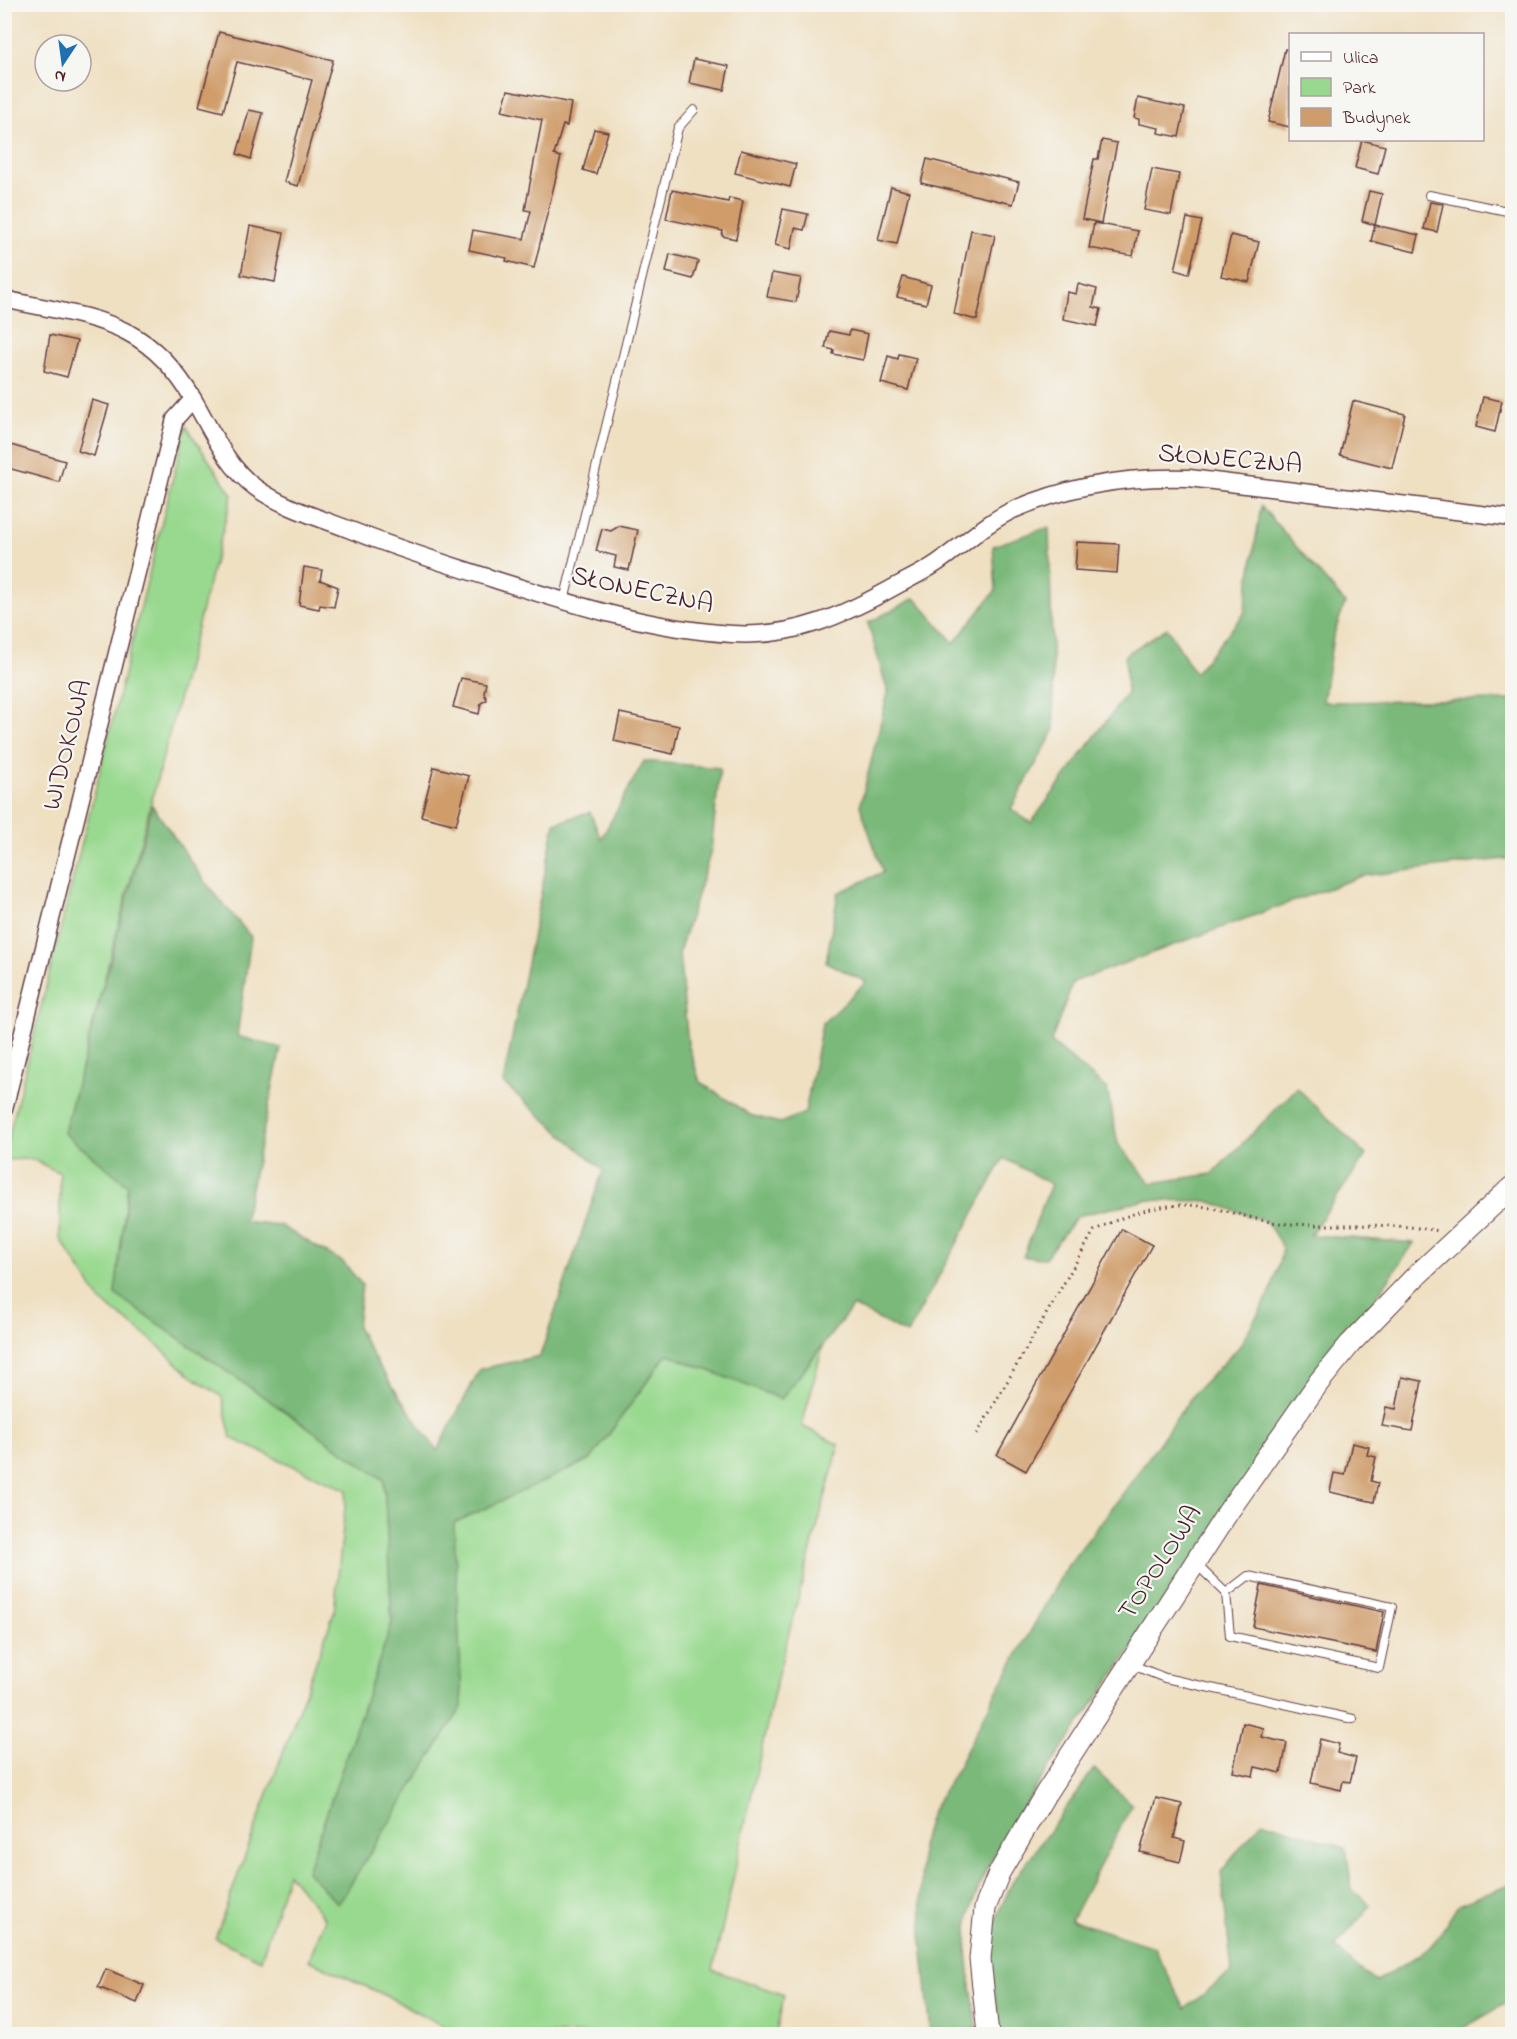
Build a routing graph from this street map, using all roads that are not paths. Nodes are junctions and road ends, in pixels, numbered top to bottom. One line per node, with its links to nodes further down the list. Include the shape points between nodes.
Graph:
1 (694, 110): 7 (lane, via 678,128)
2 (1429, 195): 3 (lane)
3 (1512, 212)
4 (4, 300): 5 (street, SŁONECZNA, via 110,323 139,337 167,362)
5 (193, 399): 7 (street, SŁONECZNA, via 239,473 256,489 385,544); 8 (street, WIDOKOWA, via 175,419)
6 (1512, 518): 7 (street, SŁONECZNA, via 1240,483 1154,477 1096,484 1012,511 935,564 843,615 807,627 759,634 673,628)
7 (564, 602)
8 (4, 1109)
9 (1512, 1187): 10 (street, TOPOLOWA, via 1375,1317 1319,1382)
10 (1195, 1563): 11 (lane); 12 (street, TOPOLOWA)
11 (1226, 1593): 11 (lane, via 1230,1636 1379,1668 1392,1607 1248,1576)
12 (1130, 1664): 13 (lane, via 1165,1678); 14 (street, TOPOLOWA, via 1041,1800 993,1885 985,1908 980,1950)
13 (1353, 1719)
14 (988, 2034)

